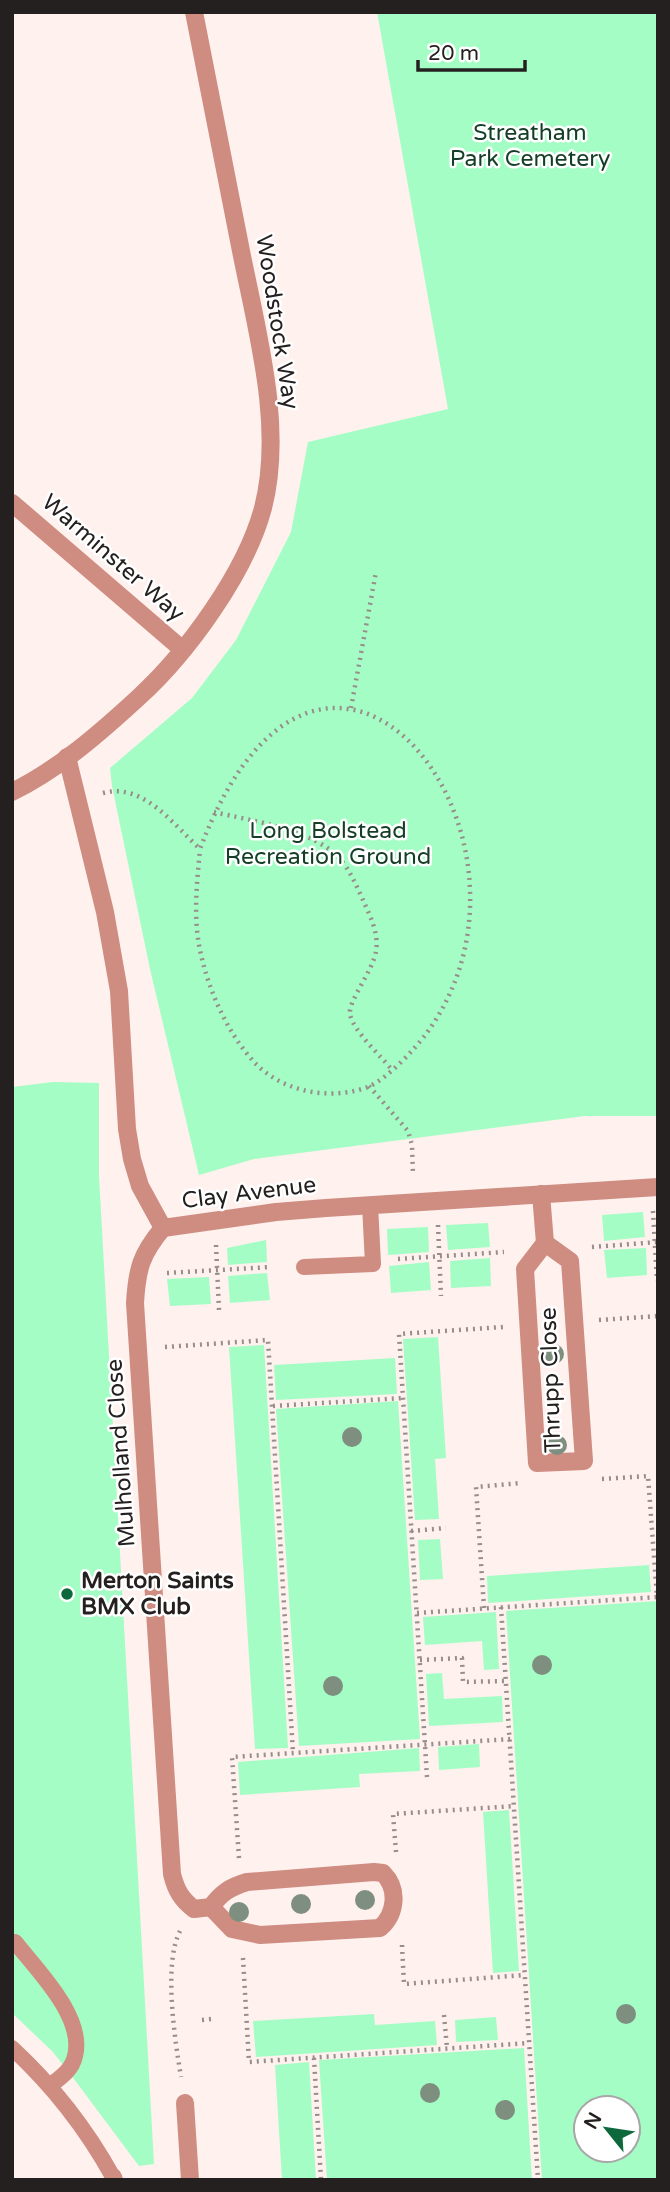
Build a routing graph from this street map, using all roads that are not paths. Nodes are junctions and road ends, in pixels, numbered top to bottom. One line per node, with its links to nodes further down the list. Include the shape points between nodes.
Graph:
1 (194, 12): 3 (street, Woodstock Way, via 264,365 270,435 263,507 250,545 232,580)
2 (12, 503): 3 (street, Warminster Way)
3 (183, 650): 4 (street, Woodstock Way, via 158,679)
4 (67, 757): 5 (street, Woodstock Way); 9 (street, Clay Avenue, via 119,991 132,1159 140,1186)
5 (12, 792)
6 (658, 1187): 7 (street, Clay Avenue)
7 (541, 1194): 8 (street, Clay Avenue); 10 (street)
8 (370, 1205): 9 (street, Clay Avenue); 11 (lane, via 373,1264)
9 (163, 1228): 12 (street, Mulholland Close, via 139,1265 135,1303 172,1874 182,1900 194,1909)
10 (545, 1243): 10 (street, Thrupp Close, via 570,1261 584,1461 537,1463 525,1269)
11 (304, 1267)
12 (211, 1907): 12 (street, Mulholland Close, via 230,1887 247,1882 374,1872 388,1878 393,1896 389,1921 380,1928 366,1929 245,1933 232,1929)
13 (15, 1942): 15 (lane, via 57,1994 73,2025 75,2056 68,2071)
14 (12, 2048): 15 (lane)
15 (51, 2085): 17 (lane)
16 (184, 2103): 18 (street)
17 (113, 2178)
18 (190, 2180)

